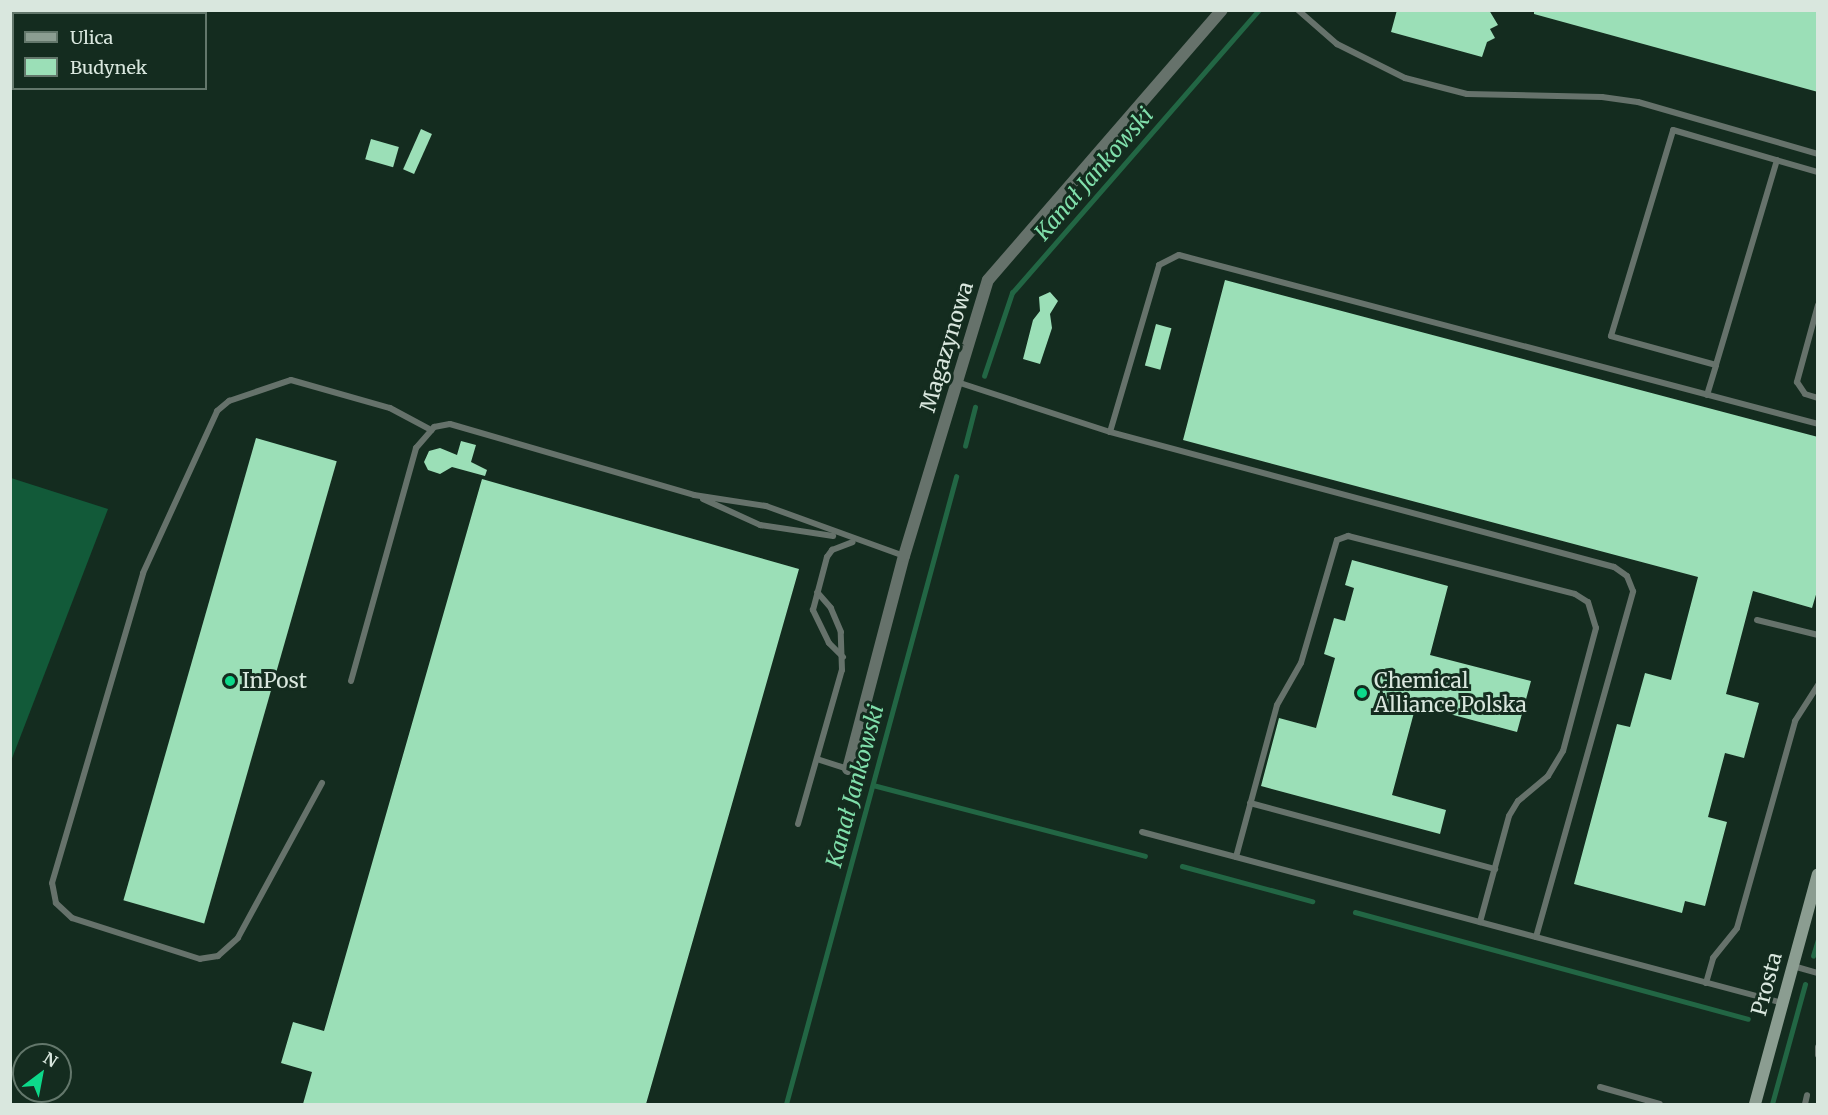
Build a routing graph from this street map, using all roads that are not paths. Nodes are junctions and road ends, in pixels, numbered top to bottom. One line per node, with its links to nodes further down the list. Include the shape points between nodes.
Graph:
1 (1222, 10): 8 (street, Magazynowa, via 1002,258 979,300)
2 (1299, 10): 3 (lane, via 1337,44 1405,78 1467,94 1602,97 1638,102)
3 (1818, 154)
4 (1777, 160): 5 (lane); 7 (lane); 7 (lane, via 1673,130 1611,336)
5 (1818, 172)
6 (1818, 305): 10 (lane, via 1797,382 1805,394)
7 (1716, 365): 9 (lane)
8 (956, 381): 13 (lane); 17 (street, Magazynowa)
9 (1707, 395): 11 (lane); 13 (lane, via 1179,255 1159,265)
10 (1818, 398)
11 (1818, 424)
12 (431, 429): 14 (lane, via 450,424); 22 (lane, via 416,448); 26 (lane, via 390,408 291,380 229,401 217,411 143,573 52,883 56,903 72,918 200,959 218,956 238,938)
13 (1110, 432): 34 (lane, via 1614,567 1627,576 1633,591)
14 (694, 495): 15 (lane, via 766,506); 15 (lane, via 760,525)
15 (840, 537): 16 (lane)
16 (855, 542): 17 (lane); 18 (lane, via 832,550)
17 (904, 556): 25 (street, Magazynowa)
18 (817, 592): 21 (lane, via 831,608 841,632); 21 (lane, via 813,610 829,643)
19 (1757, 620): 20 (lane)
20 (1818, 635)
21 (843, 658): 24 (lane)
22 (351, 681)
23 (1818, 685): 37 (lane, via 1795,721 1737,928 1713,958)
24 (817, 759): 25 (lane); 28 (lane)
25 (848, 769)
26 (322, 783)
27 (1250, 803): 30 (lane); 31 (lane); 31 (lane, via 1277,705 1300,663 1337,540 1348,536 1575,594 1588,602 1596,628 1563,752 1548,776 1518,801 1509,816)
28 (798, 824)
29 (1142, 832): 30 (lane)
30 (1236, 857): 33 (lane)
31 (1495, 869): 33 (lane)
32 (1818, 874): 35 (street, Prosta)
33 (1480, 922): 34 (lane)
34 (1536, 937): 37 (lane)
35 (1793, 966): 36 (lane); 38 (street, Prosta)
36 (1818, 973)
37 (1707, 983): 38 (lane)
38 (1783, 1003): 44 (street, Prosta)
39 (1818, 1047): 40 (lane)
40 (1818, 1055)
41 (1600, 1088): 43 (lane)
42 (1807, 1095): 45 (lane)
43 (1660, 1104)
44 (1755, 1104)
45 (1805, 1104)

